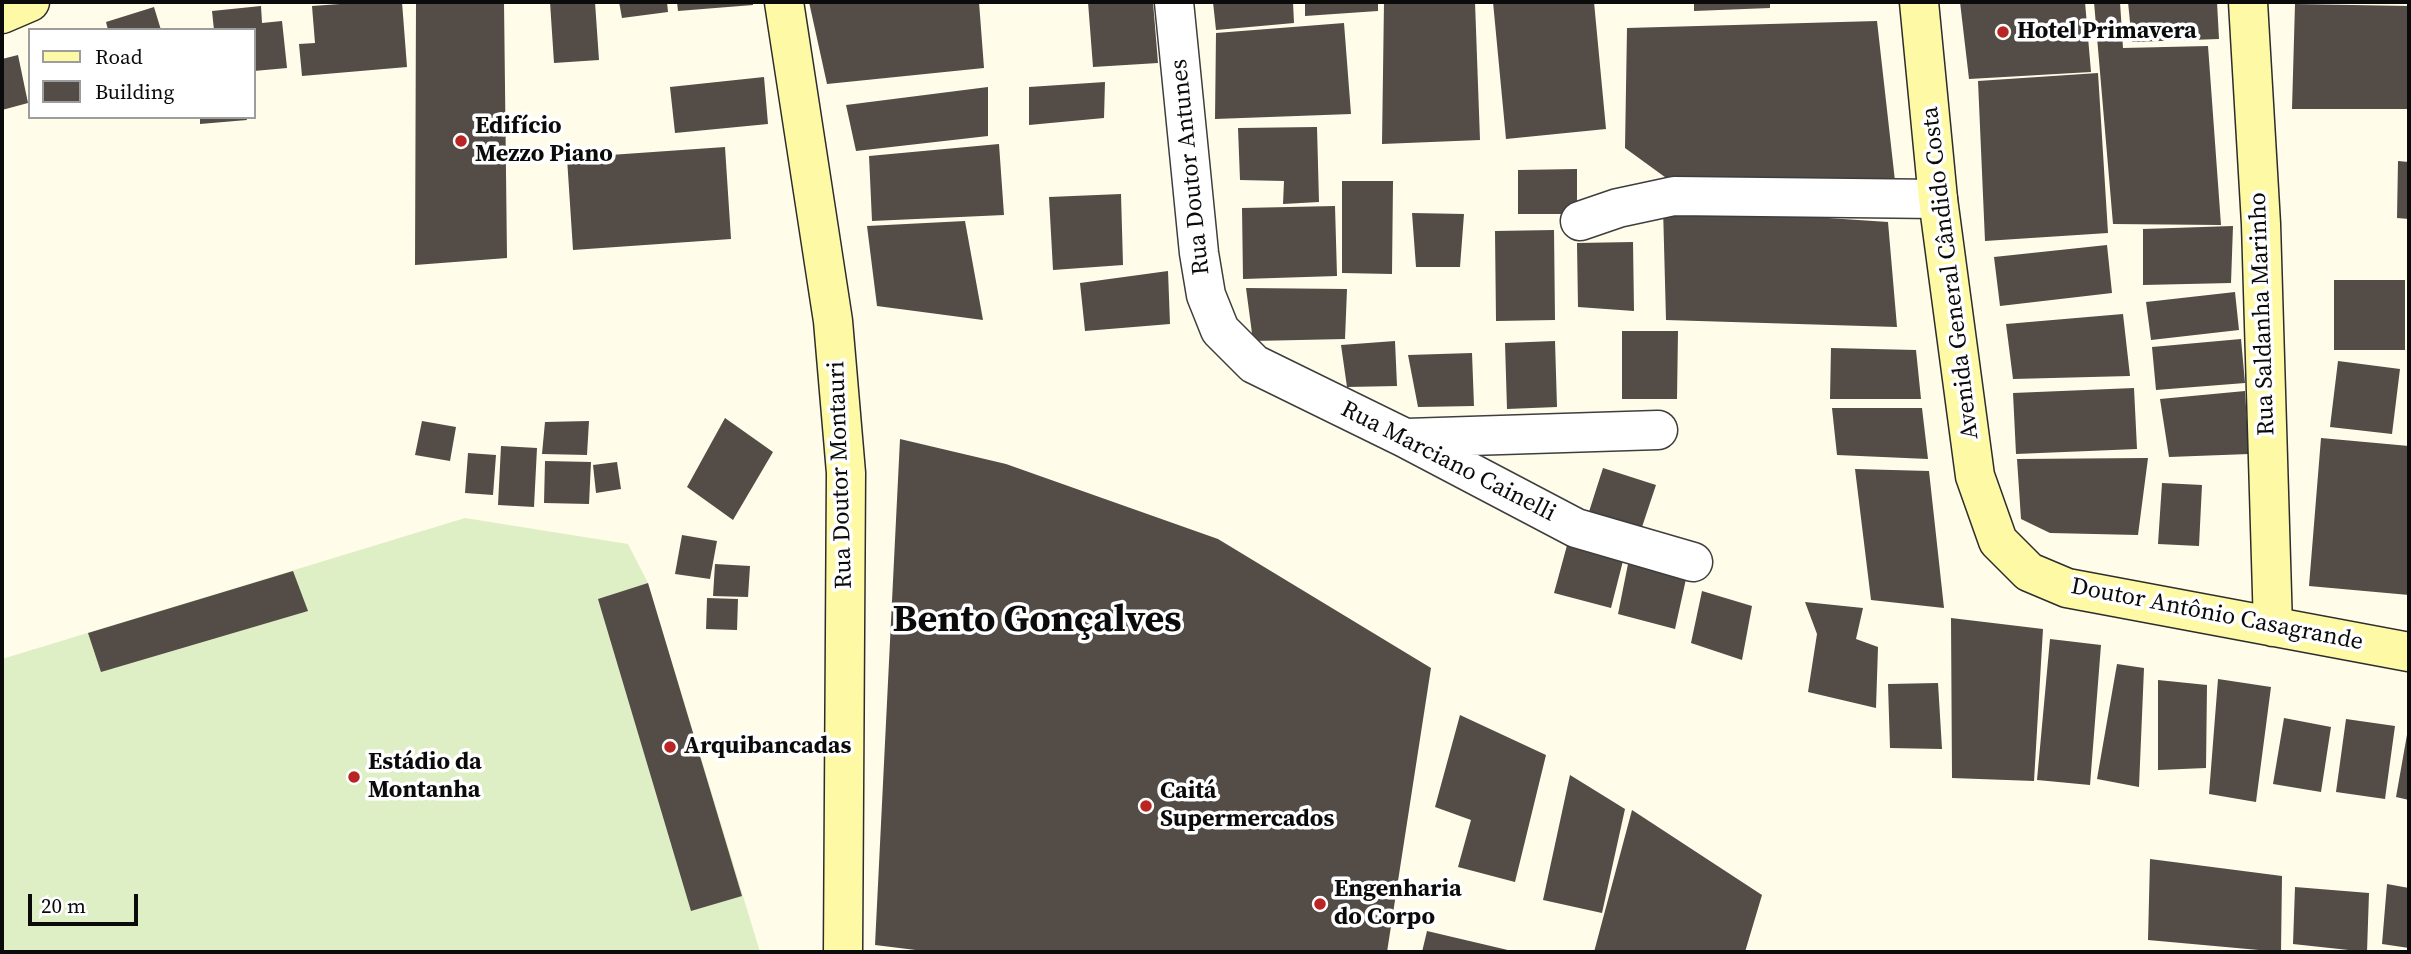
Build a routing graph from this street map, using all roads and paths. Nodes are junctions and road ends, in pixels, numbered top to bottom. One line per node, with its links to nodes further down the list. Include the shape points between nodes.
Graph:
1 (30, 2): 6 (main road)
2 (784, 2): 16 (main road, Rua Doutor Montauri, via 833,321 846,473)
3 (1174, 2): 9 (street, Rua Doutor Antunes, via 1199,253 1206,295)
4 (1919, 2): 7 (main road, Avenida General Cândido Costa)
5 (2248, 2): 14 (main road, Rua Saldanha Marinho, via 2261,225)
6 (2, 14)
7 (1938, 199): 8 (street, via 1674,197); 12 (main road, Avenida General Cândido Costa, via 1975,475)
8 (1580, 221)
9 (1220, 330): 11 (street, Rua Marciano Cainelli, via 1254,364)
10 (1658, 430): 11 (street)
11 (1405, 438): 13 (street, Rua Marciano Cainelli, via 1576,527)
12 (1998, 541): 14 (main road, Doutor Antônio Casagrande, via 2029,572 2067,588)
13 (1693, 562)
14 (2273, 627): 15 (main road, Doutor Antônio Casagrande)
15 (2409, 652)
16 (843, 952)

